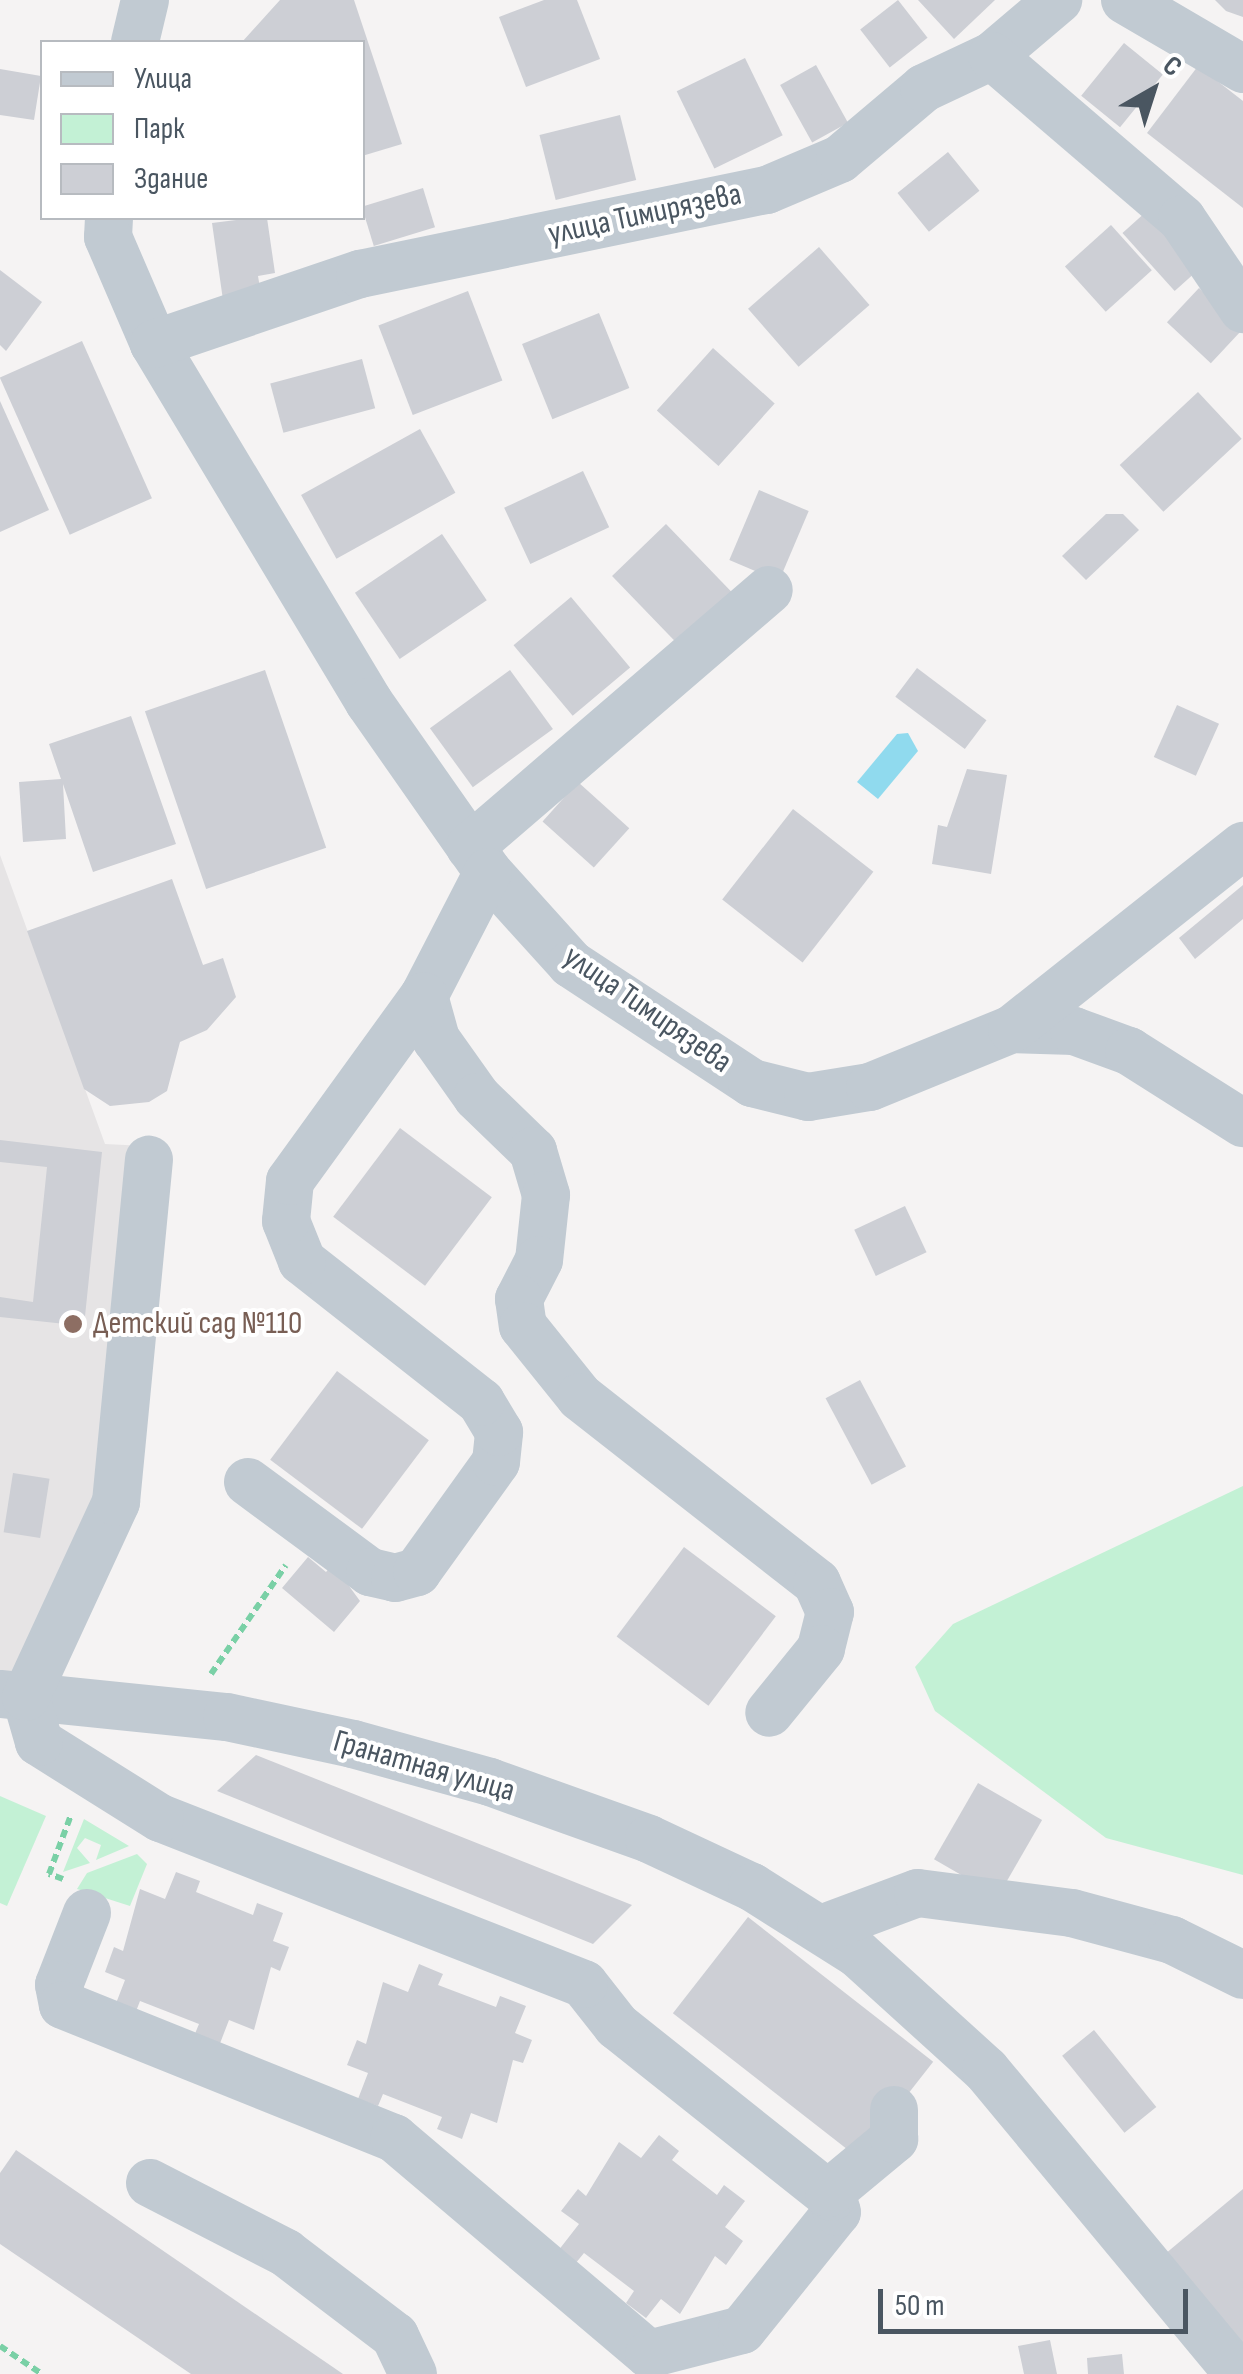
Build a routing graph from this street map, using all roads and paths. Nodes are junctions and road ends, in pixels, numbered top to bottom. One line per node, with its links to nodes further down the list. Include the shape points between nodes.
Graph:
1 (145, 0): 4 (street)
2 (1058, 0): 5 (street, улица Тимирязева)
3 (1125, 0): 6 (street)
4 (135, 40)
5 (992, 56): 8 (street, via 1182,219); 9 (street, улица Тимирязева, via 924,88 840,159 767,190 360,274)
6 (1243, 70)
7 (109, 220): 9 (street, улица Тимирязева, via 108,237)
8 (1243, 309)
9 (154, 344): 12 (street, улица Тимирязева, via 369,702)
10 (769, 590): 12 (street)
11 (1243, 846): 14 (street)
12 (479, 860): 13 (street); 14 (street, улица Тимирязева, via 571,964 752,1083 808,1097 870,1088)
13 (424, 996): 18 (street, via 290,1181 286,1221 302,1261 481,1402 499,1432 496,1462 417,1572 395,1578 370,1572); 21 (street, via 436,1039 477,1098 533,1151 542,1180 539,1260 519,1299 523,1326 580,1396 817,1583 830,1612 821,1649)
14 (1012, 1028): 15 (street, улица Тимирязева, via 1074,1031 1128,1051)
15 (1243, 1123)
16 (149, 1160): 20 (street, via 116,1502)
17 (248, 1482): 18 (street)
18 (311, 1528): 19 (path, via 212,1674)
19 (196, 1680)
20 (13, 1695): 22 (street, via 39,1742); 24 (street, Гранатная улица, via 227,1717 490,1782 649,1840)
21 (769, 1713)
22 (87, 1772): 23 (path, via 49,1874 95,1890); 28 (street, via 160,1818 584,1984 617,2026)
23 (86, 1913): 28 (street, via 59,1984 63,2005 394,2138 649,2354 742,2330 837,2212)
24 (821, 1929): 25 (street, via 918,1893 1072,1913 1172,1940); 32 (street, Гранатная улица, via 986,2070)
25 (1243, 1975)
26 (894, 2110): 28 (street, via 894,2139)
27 (150, 2182): 31 (street, via 286,2253 394,2336)
28 (828, 2194)
29 (0, 2346): 30 (path)
30 (42, 2374)
31 (413, 2374)
32 (1238, 2374)

